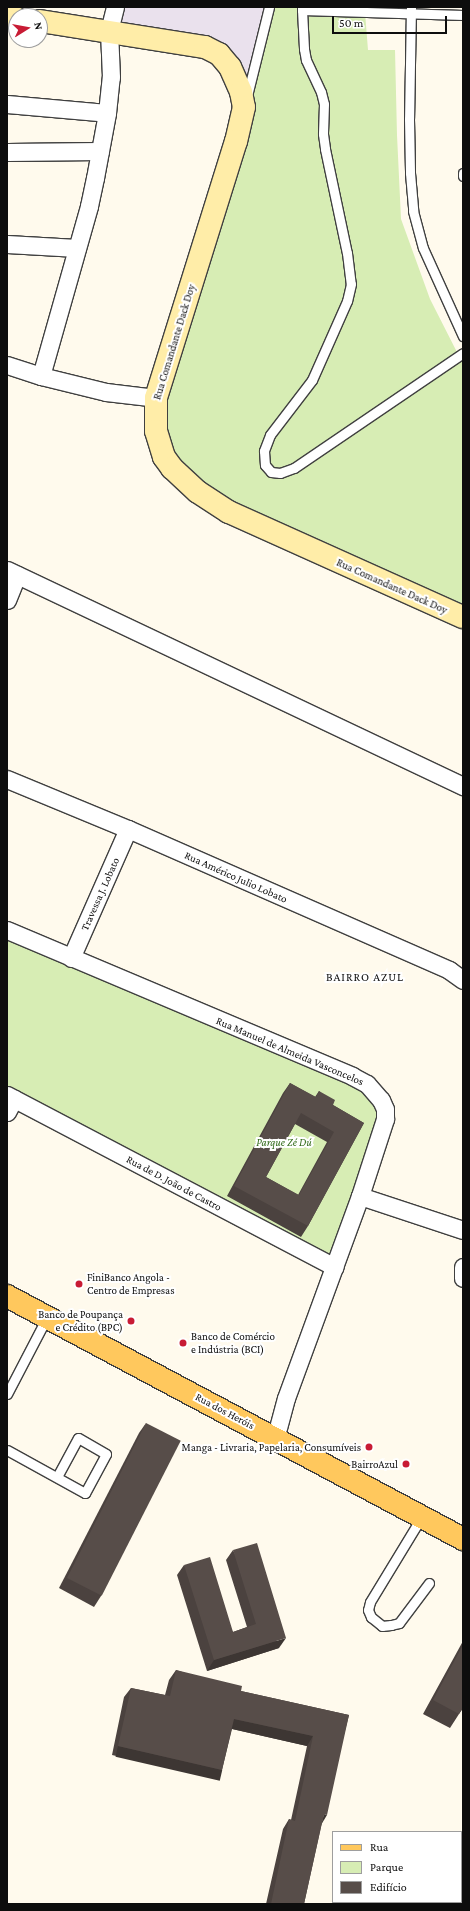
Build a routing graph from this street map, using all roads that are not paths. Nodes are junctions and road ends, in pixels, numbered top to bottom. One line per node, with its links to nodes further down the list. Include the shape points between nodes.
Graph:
1 (115, 7): 7 (street)
2 (269, 7): 9 (lane)
3 (302, 8): 4 (lane); 16 (lane, via 304,49 324,104 324,142 351,284 347,301 312,380 270,435 264,450 265,464 271,472 280,473 294,468)
4 (411, 10): 5 (lane); 15 (lane, via 410,142 413,210 423,248)
5 (463, 14)
6 (48, 22): 7 (street)
7 (109, 30): 9 (street, via 193,44 219,54 237,80); 10 (street, via 111,77)
8 (7, 104): 10 (street)
9 (244, 107): 19 (street, Rua Comandante Dack Doy, via 236,141)
10 (107, 113): 11 (street)
11 (100, 151): 12 (street); 14 (street)
12 (7, 152)
13 (7, 244): 14 (street)
14 (77, 248): 18 (street)
15 (463, 336)
16 (463, 353)
17 (7, 365): 18 (street)
18 (41, 376): 19 (street, via 106,392)
19 (156, 398): 22 (street, Rua Comandante Dack Doy, via 156,431 164,457 180,477 207,498 229,512)
20 (12, 572): 21 (street); 24 (street)
21 (7, 600)
22 (463, 618)
23 (7, 779): 25 (street, Rua Américo Julio Lobato)
24 (463, 786)
25 (128, 830): 27 (street, Travessa J. Lobato); 28 (street, Rua Américo Julio Lobato, via 448,970)
26 (7, 930): 27 (street, Rua Manuel de Almeida Vasconcelos)
27 (71, 958): 30 (street, Rua Manuel de Almeida Vasconcelos, via 367,1084 381,1100 385,1109 385,1119)
28 (463, 980)
29 (9, 1102): 32 (street, Rua de D. João de Castro)
30 (360, 1196): 31 (street); 32 (street, Rua Manuel de Almeida Vasconcelos)
31 (463, 1230)
32 (335, 1267): 39 (street, Rua Manuel de Almeida Vasconcelos, via 286,1398)
33 (463, 1267): 34 (street)
34 (463, 1278)
35 (7, 1284): 39 (main road, Rua dos Heróis)
36 (7, 1296): 37 (main road, Rua dos Heróis)
37 (47, 1317): 38 (lane); 42 (main road, Rua dos Heróis, via 336,1470)
38 (7, 1394)
39 (278, 1428): 43 (main road, Rua dos Heróis)
40 (7, 1450): 41 (lane)
41 (57, 1477): 41 (lane, via 85,1493 106,1454 78,1438)
42 (421, 1518): 44 (main road, Rua dos Heróis); 45 (lane, via 370,1602 368,1610 371,1617 382,1626 399,1623)
43 (463, 1524)
44 (463, 1539)
45 (429, 1584)

